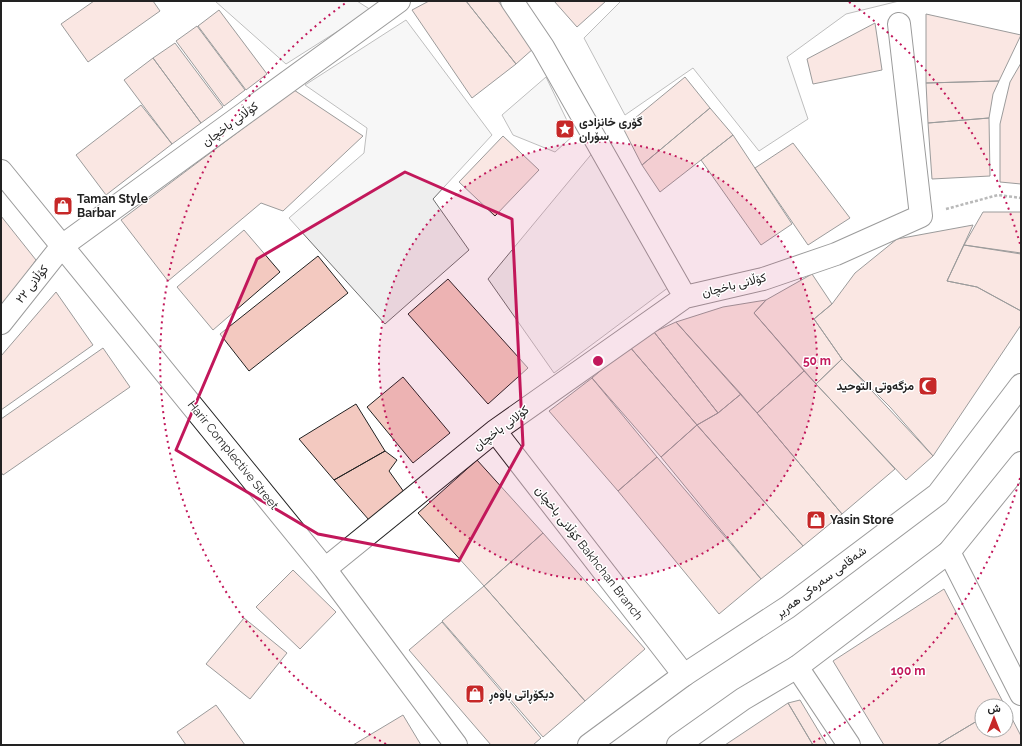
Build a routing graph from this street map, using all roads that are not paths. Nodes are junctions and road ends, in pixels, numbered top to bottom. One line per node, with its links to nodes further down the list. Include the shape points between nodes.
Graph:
1 (512, 1): 6 (street, کۆڵانی باخچان, via 543,47)
2 (388, 4): 5 (street, کۆڵانی باخچان)
3 (899, 24): 6 (street, کۆڵانی باخچان, via 920,216 829,257 762,278)
4 (1, 171): 5 (street, Harir Complective Street)
5 (62, 246): 7 (street, کۆڵانی ٢٢); 12 (street, Harir Complective Street)
6 (685, 296): 9 (street, کۆلانی باخچان)
7 (1, 323)
8 (1021, 385): 14 (street, شەقامی سەرەکی هەریر, via 938,494 788,607)
9 (495, 431): 12 (street, کۆلانی باخچان); 14 (street, کۆڵانی باخچان Bakhchan Branch)
10 (1021, 463): 11 (street)
11 (949, 552): 13 (street); 15 (street)
12 (326, 569): 16 (street, Harir Complective Street)
13 (797, 667): 18 (street, via 743,699); 19 (street)
14 (684, 676): 17 (street, شەقامی سەرەکی هەریر)
15 (1021, 694)
16 (456, 745)
17 (589, 745)
18 (678, 745)
19 (849, 745)

